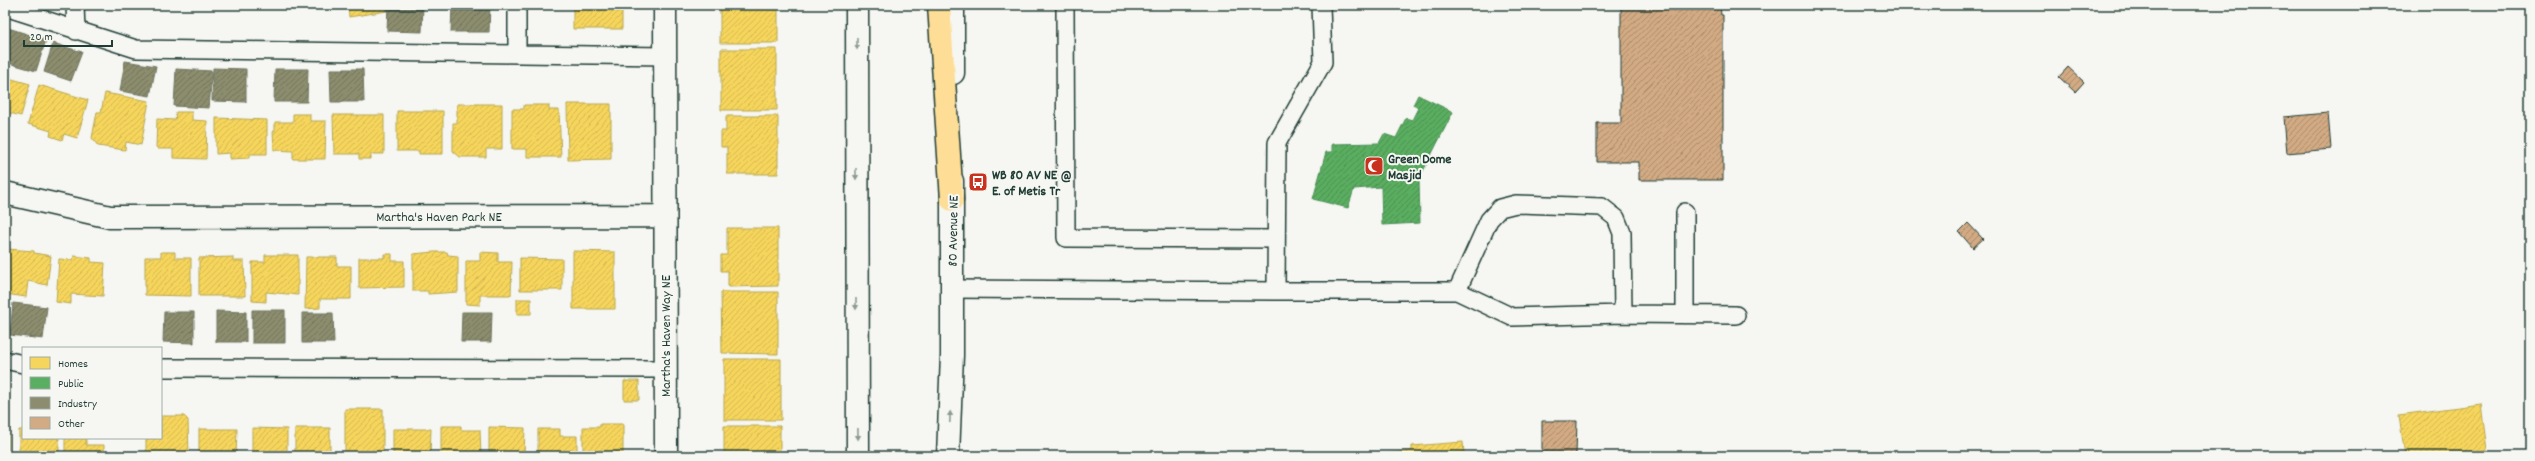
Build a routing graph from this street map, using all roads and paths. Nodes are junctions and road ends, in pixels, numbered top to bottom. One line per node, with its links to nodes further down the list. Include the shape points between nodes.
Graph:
1 (75, 5): 10 (lane)
2 (517, 5): 11 (lane)
3 (665, 5): 12 (street)
4 (857, 5): 29 (street, one-way to 29)
5 (939, 5): 14 (main road)
6 (953, 5): 14 (street, 80 Avenue NE)
7 (1065, 5): 17 (lane, via 1066,238)
8 (1321, 5): 17 (lane, via 1323,62 1276,143)
9 (5, 7): 10 (lane)
10 (76, 30): 11 (lane, via 136,49)
11 (516, 54): 12 (lane)
12 (665, 56): 16 (street)
13 (5, 193): 16 (street, Martha's Haven Park NE, via 110,217)
14 (952, 200): 18 (street, 80 Avenue NE)
15 (1685, 212): 22 (lane)
16 (665, 216): 27 (street, Martha's Haven Way NE)
17 (1276, 239): 19 (lane)
18 (951, 289): 19 (lane); 30 (street, 80 Avenue NE, one-way to 18, via 952,355)
19 (1276, 291): 20 (lane)
20 (1457, 291): 21 (lane, via 1512,317); 21 (lane, via 1489,220 1500,208 1516,204 1602,207 1616,218 1622,233)
21 (1623, 314): 22 (lane)
22 (1685, 315): 23 (lane)
23 (1736, 315)
24 (5, 360): 25 (lane)
25 (22, 364)
26 (162, 368): 27 (lane)
27 (665, 369): 28 (street, Martha's Haven Way NE)
28 (666, 456)
29 (858, 456)
30 (948, 456)

